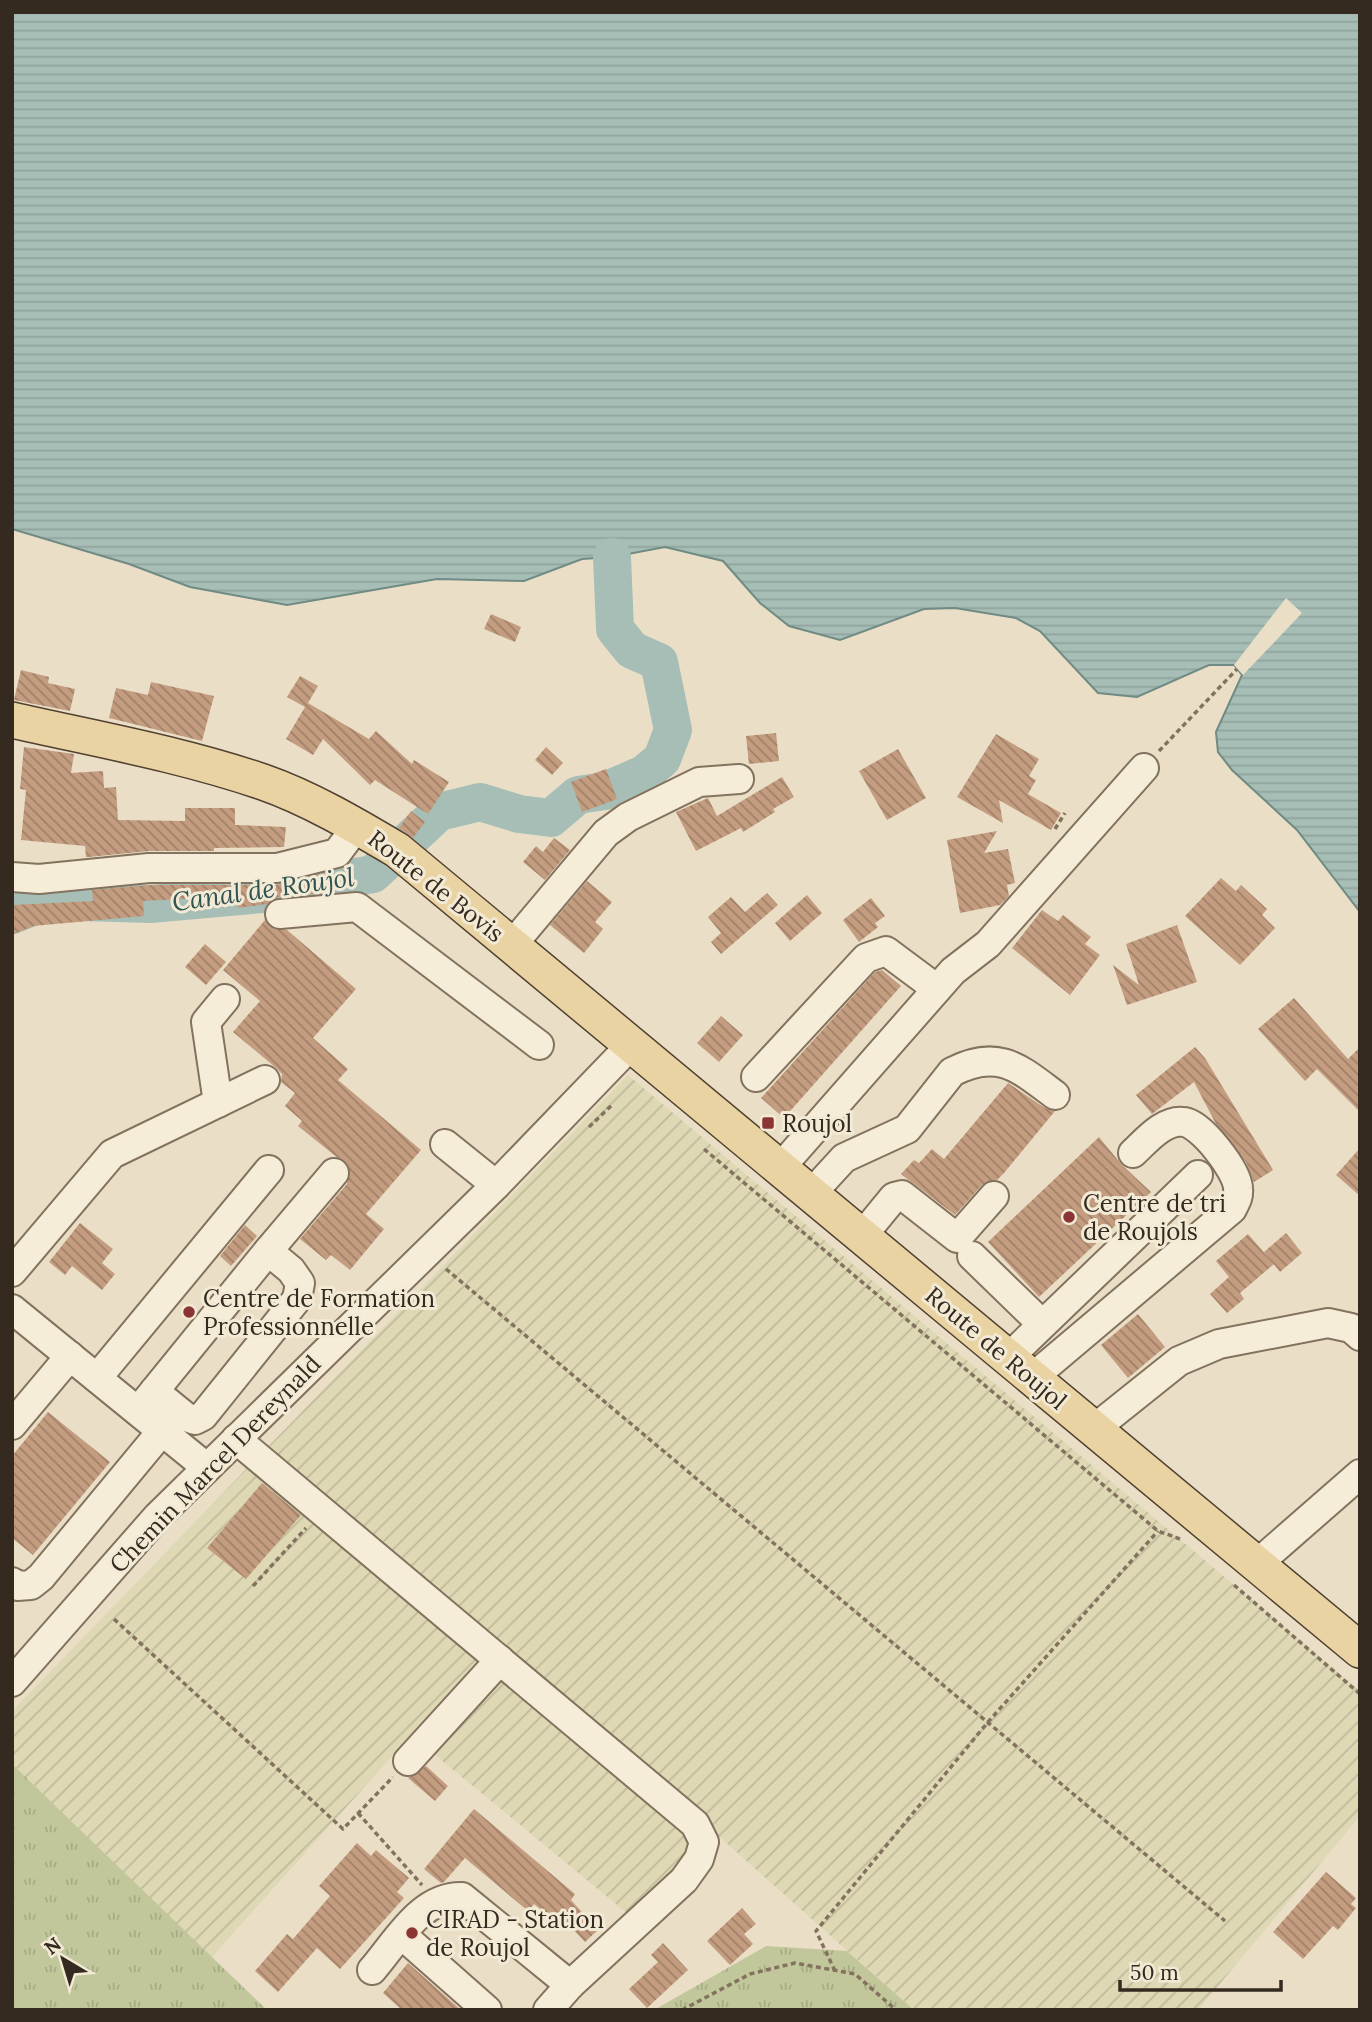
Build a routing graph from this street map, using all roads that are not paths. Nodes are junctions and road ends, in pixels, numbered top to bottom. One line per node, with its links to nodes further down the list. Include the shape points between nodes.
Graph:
1 (12, 720): 4 (main road, Route de Bovis, via 198,762 265,783)
2 (1144, 768): 8 (street, via 988,944)
3 (739, 779): 7 (street, via 699,782 606,833)
4 (357, 826): 5 (street, via 337,853 276,868 149,868 39,879); 7 (main road, Route de Bovis, via 397,850)
5 (12, 877)
6 (280, 914): 11 (street, via 357,907)
7 (512, 945): 10 (main road, Route de Bovis)
8 (937, 989): 12 (street, via 886,951 877,952 866,958); 18 (street)
9 (225, 999): 15 (street, via 206,1023)
10 (632, 1044): 18 (main road, Route de Roujol); 22 (street, Chemin Marcel Dereynald)
11 (539, 1045)
12 (756, 1077)
13 (265, 1080): 15 (street)
14 (1055, 1095): 23 (street, via 1007,1062 989,1060 961,1067 907,1129 844,1158)
15 (218, 1103): 28 (street, via 112,1154)
16 (444, 1144): 22 (street)
17 (1133, 1153): 33 (street, via 1169,1124 1197,1126 1228,1164 1238,1185 1238,1198 1232,1209)
18 (780, 1168): 23 (main road, Route de Roujol)
19 (270, 1170): 34 (street)
20 (334, 1173): 26 (street)
21 (1198, 1175): 30 (street)
22 (496, 1185): 39 (street, Chemin Marcel Dereynald)
23 (811, 1194): 25 (main road, Route de Roujol)
24 (994, 1196): 25 (street, via 957,1238 902,1195 894,1197)
25 (862, 1237): 33 (main road, Route de Roujol)
26 (268, 1251): 35 (street); 35 (street, via 300,1283 298,1299 203,1416 195,1420)
27 (972, 1256): 30 (street)
28 (12, 1272)
29 (12, 1309): 32 (street)
30 (1042, 1324): 33 (street)
31 (1357, 1330): 37 (street, via 1328,1323 1220,1344 1179,1361)
32 (70, 1356): 34 (street); 36 (street)
33 (1020, 1368): 37 (main road, Route de Roujol)
34 (97, 1378): 35 (street)
35 (146, 1401): 38 (street)
36 (12, 1425)
37 (1094, 1429): 42 (main road, Route de Roujol)
38 (162, 1431): 40 (street); 43 (street, via 41,1577 30,1585)
39 (236, 1439): 40 (street, Chemin Marcel Dereynald); 45 (street)
40 (206, 1467): 46 (street, Chemin Marcel Dereynald)
41 (1360, 1474): 42 (street)
42 (1257, 1564): 44 (main road, Route de Roujol)
43 (12, 1582)
44 (1360, 1650)
45 (500, 1660): 47 (street); 50 (street, via 695,1824 704,1842 684,1880)
46 (12, 1682)
47 (408, 1761)
48 (402, 1935): 49 (street); 50 (street, via 428,1905 448,1896 462,1896); 51 (street)
49 (372, 1970)
50 (570, 1985): 52 (street)
51 (487, 2010)
52 (548, 2010)

